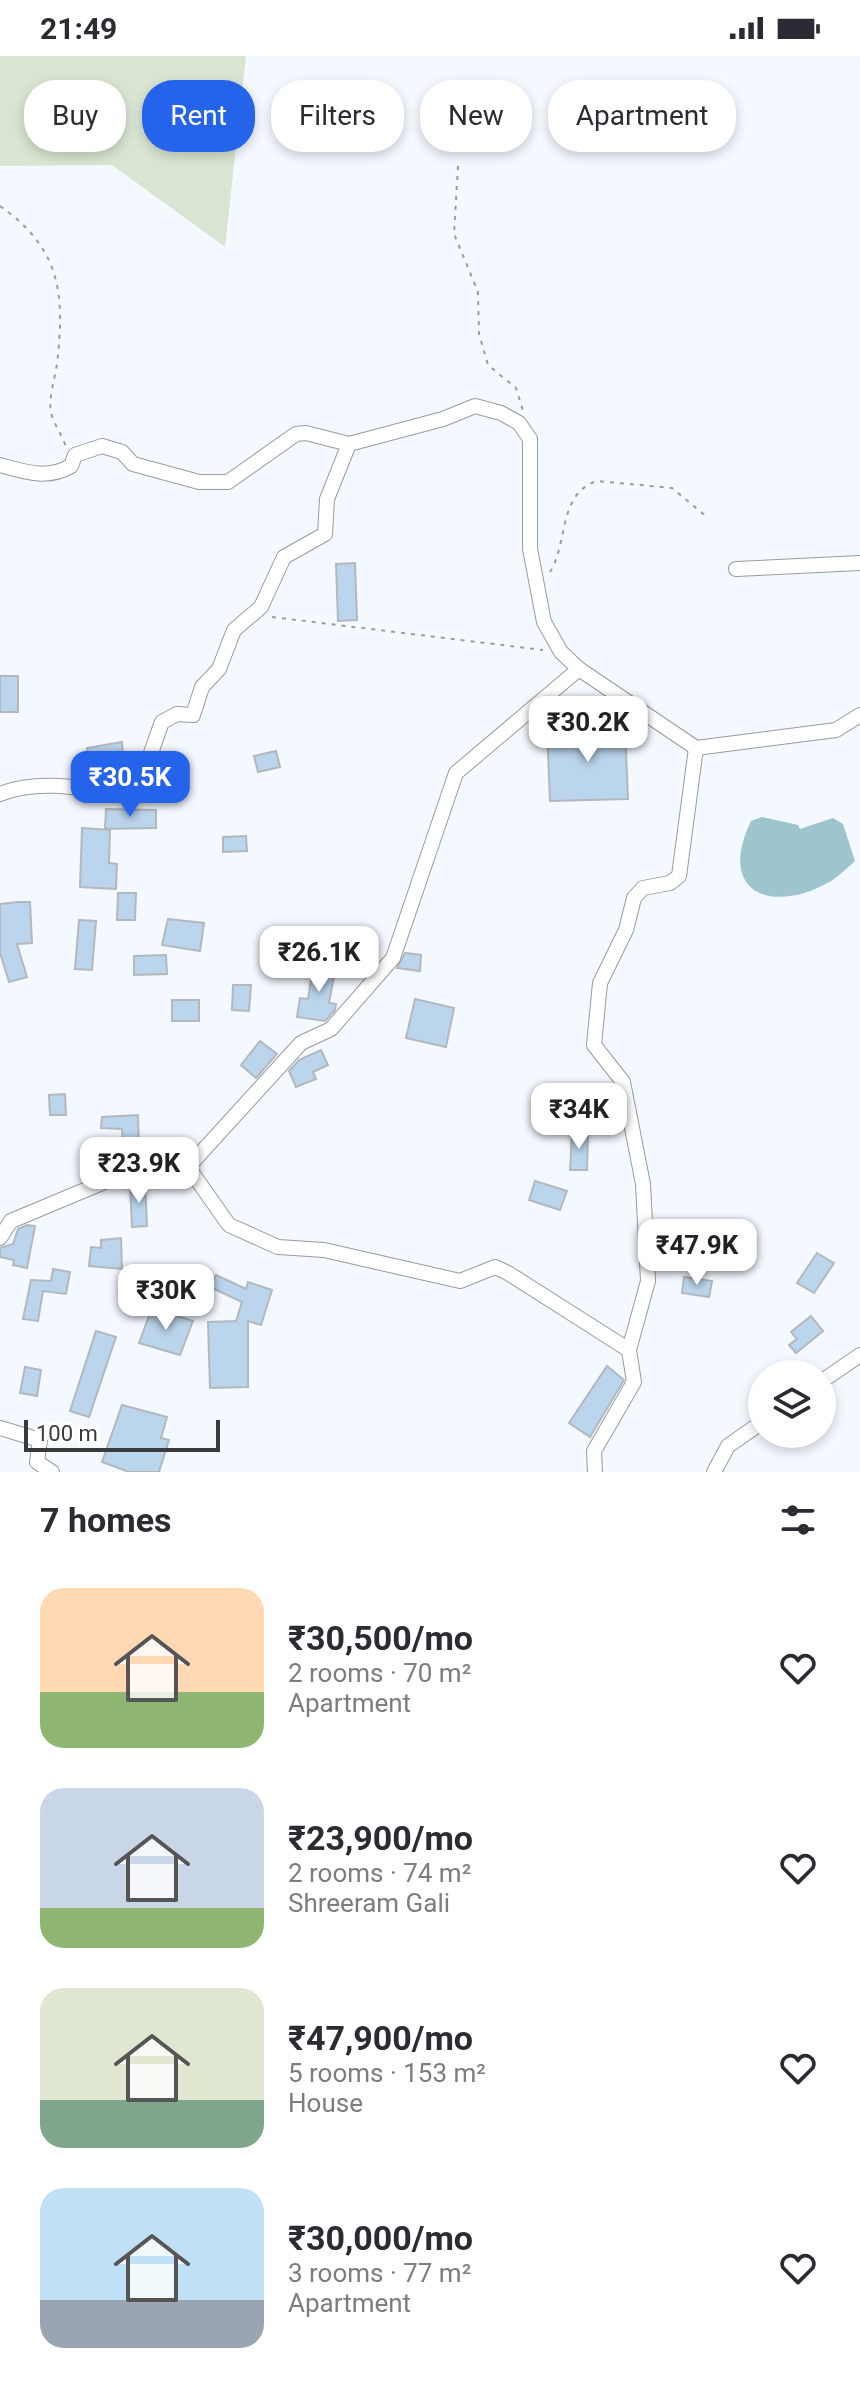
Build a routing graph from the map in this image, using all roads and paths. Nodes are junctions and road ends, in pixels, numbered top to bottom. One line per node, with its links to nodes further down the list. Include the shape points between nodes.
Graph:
1 (458, 166): 3 (path, via 454,234 478,292 477,327 488,365 516,388 524,407)
2 (0, 206): 6 (path, via 25,224 45,250 58,284 61,329 51,413)
3 (519, 423): 4 (street, via 475,406); 10 (street, via 530,439 530,549)
4 (349, 444): 6 (street, via 296,434 228,482 199,482 133,464 122,452 102,446 75,455); 11 (street, via 327,499 325,534 284,557)
5 (0, 465): 6 (street, via 43,476)
6 (71, 466)
7 (707, 517): 10 (path, via 672,488 587,484 573,500 558,559)
8 (860, 563): 9 (street)
9 (736, 569)
10 (538, 590): 12 (street, via 544,622)
11 (254, 614): 12 (path); 16 (street, via 234,630 219,669 202,687 193,715 177,714 162,722 149,763 119,793 62,787)
12 (561, 652): 13 (street)
13 (579, 669): 15 (street); 17 (street, via 456,773 393,958 331,1029 301,1043)
14 (860, 715): 15 (street, via 836,730)
15 (696, 748): 19 (street, via 679,876 643,888 634,898 626,930 600,983 594,1045 623,1082 643,1184 648,1281)
16 (0, 794)
17 (188, 1167): 18 (street, via 121,1175 11,1221); 19 (street, via 229,1225 278,1247 324,1250 460,1281 495,1267)
18 (2, 1230)
19 (629, 1350): 25 (street, via 634,1382 594,1451)
20 (860, 1355): 21 (street)
21 (836, 1371)
22 (0, 1428): 24 (street, via 40,1440 37,1462)
23 (748, 1432): 26 (street, via 728,1446)
24 (52, 1472)
25 (595, 1472)
26 (714, 1472)

